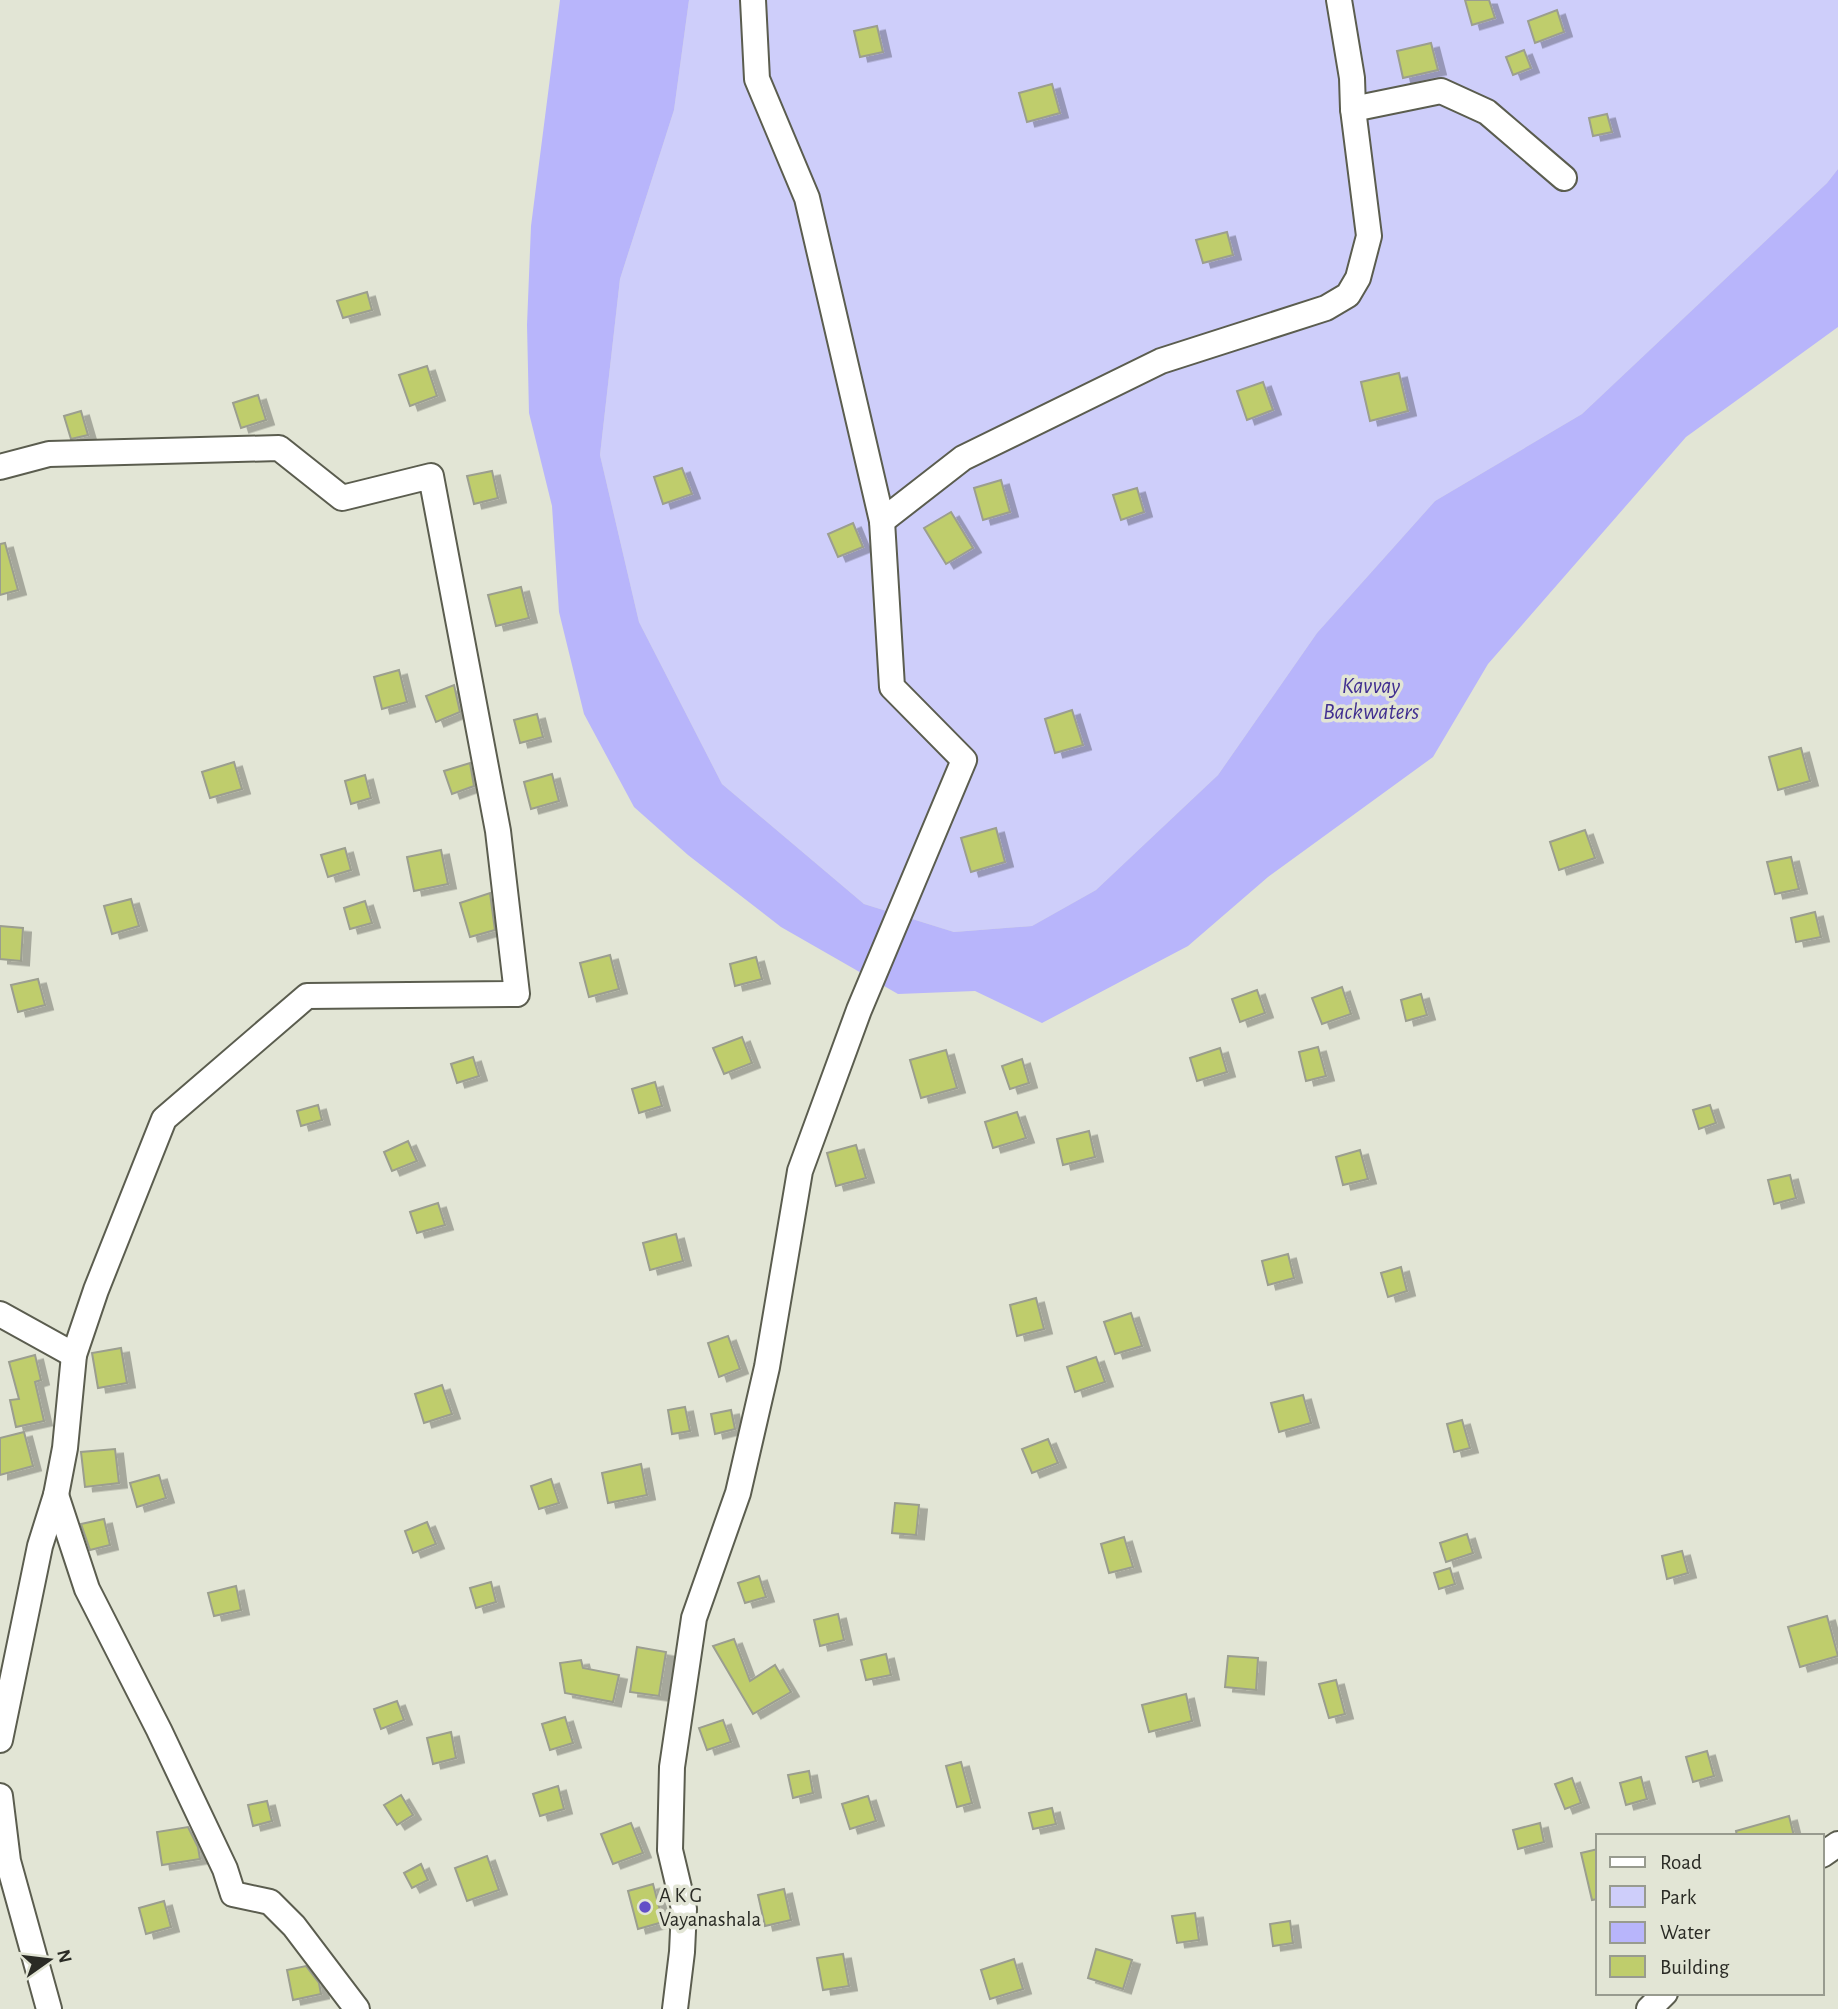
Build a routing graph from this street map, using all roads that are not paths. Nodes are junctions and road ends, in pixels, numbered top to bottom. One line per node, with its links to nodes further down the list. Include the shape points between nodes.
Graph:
1 (753, 0): 6 (street, via 757,79 807,198)
2 (1339, 0): 3 (street)
3 (1353, 109): 4 (street, via 1441,91 1487,112); 6 (street, via 1369,236 1358,278 1348,295 1326,308 1161,361 963,458)
4 (1564, 178)
5 (0, 467): 8 (street, via 49,454 279,448 342,498 431,476 498,831 517,994 307,996 164,1119)
6 (882, 521): 15 (street, via 892,687 964,760 859,1010 800,1171 767,1367 741,1480 694,1618 672,1767 670,1850 684,1909)
7 (0, 1314): 8 (street)
8 (74, 1355): 9 (street)
9 (56, 1495): 10 (street, via 40,1546); 14 (street, via 87,1589 177,1768 233,1894 270,1902)
10 (0, 1740)
11 (0, 1796): 13 (street, via 8,1861)
12 (1663, 1995): 16 (street)
13 (49, 2009)
14 (357, 2009)
15 (675, 2009)
16 (1649, 2009)

